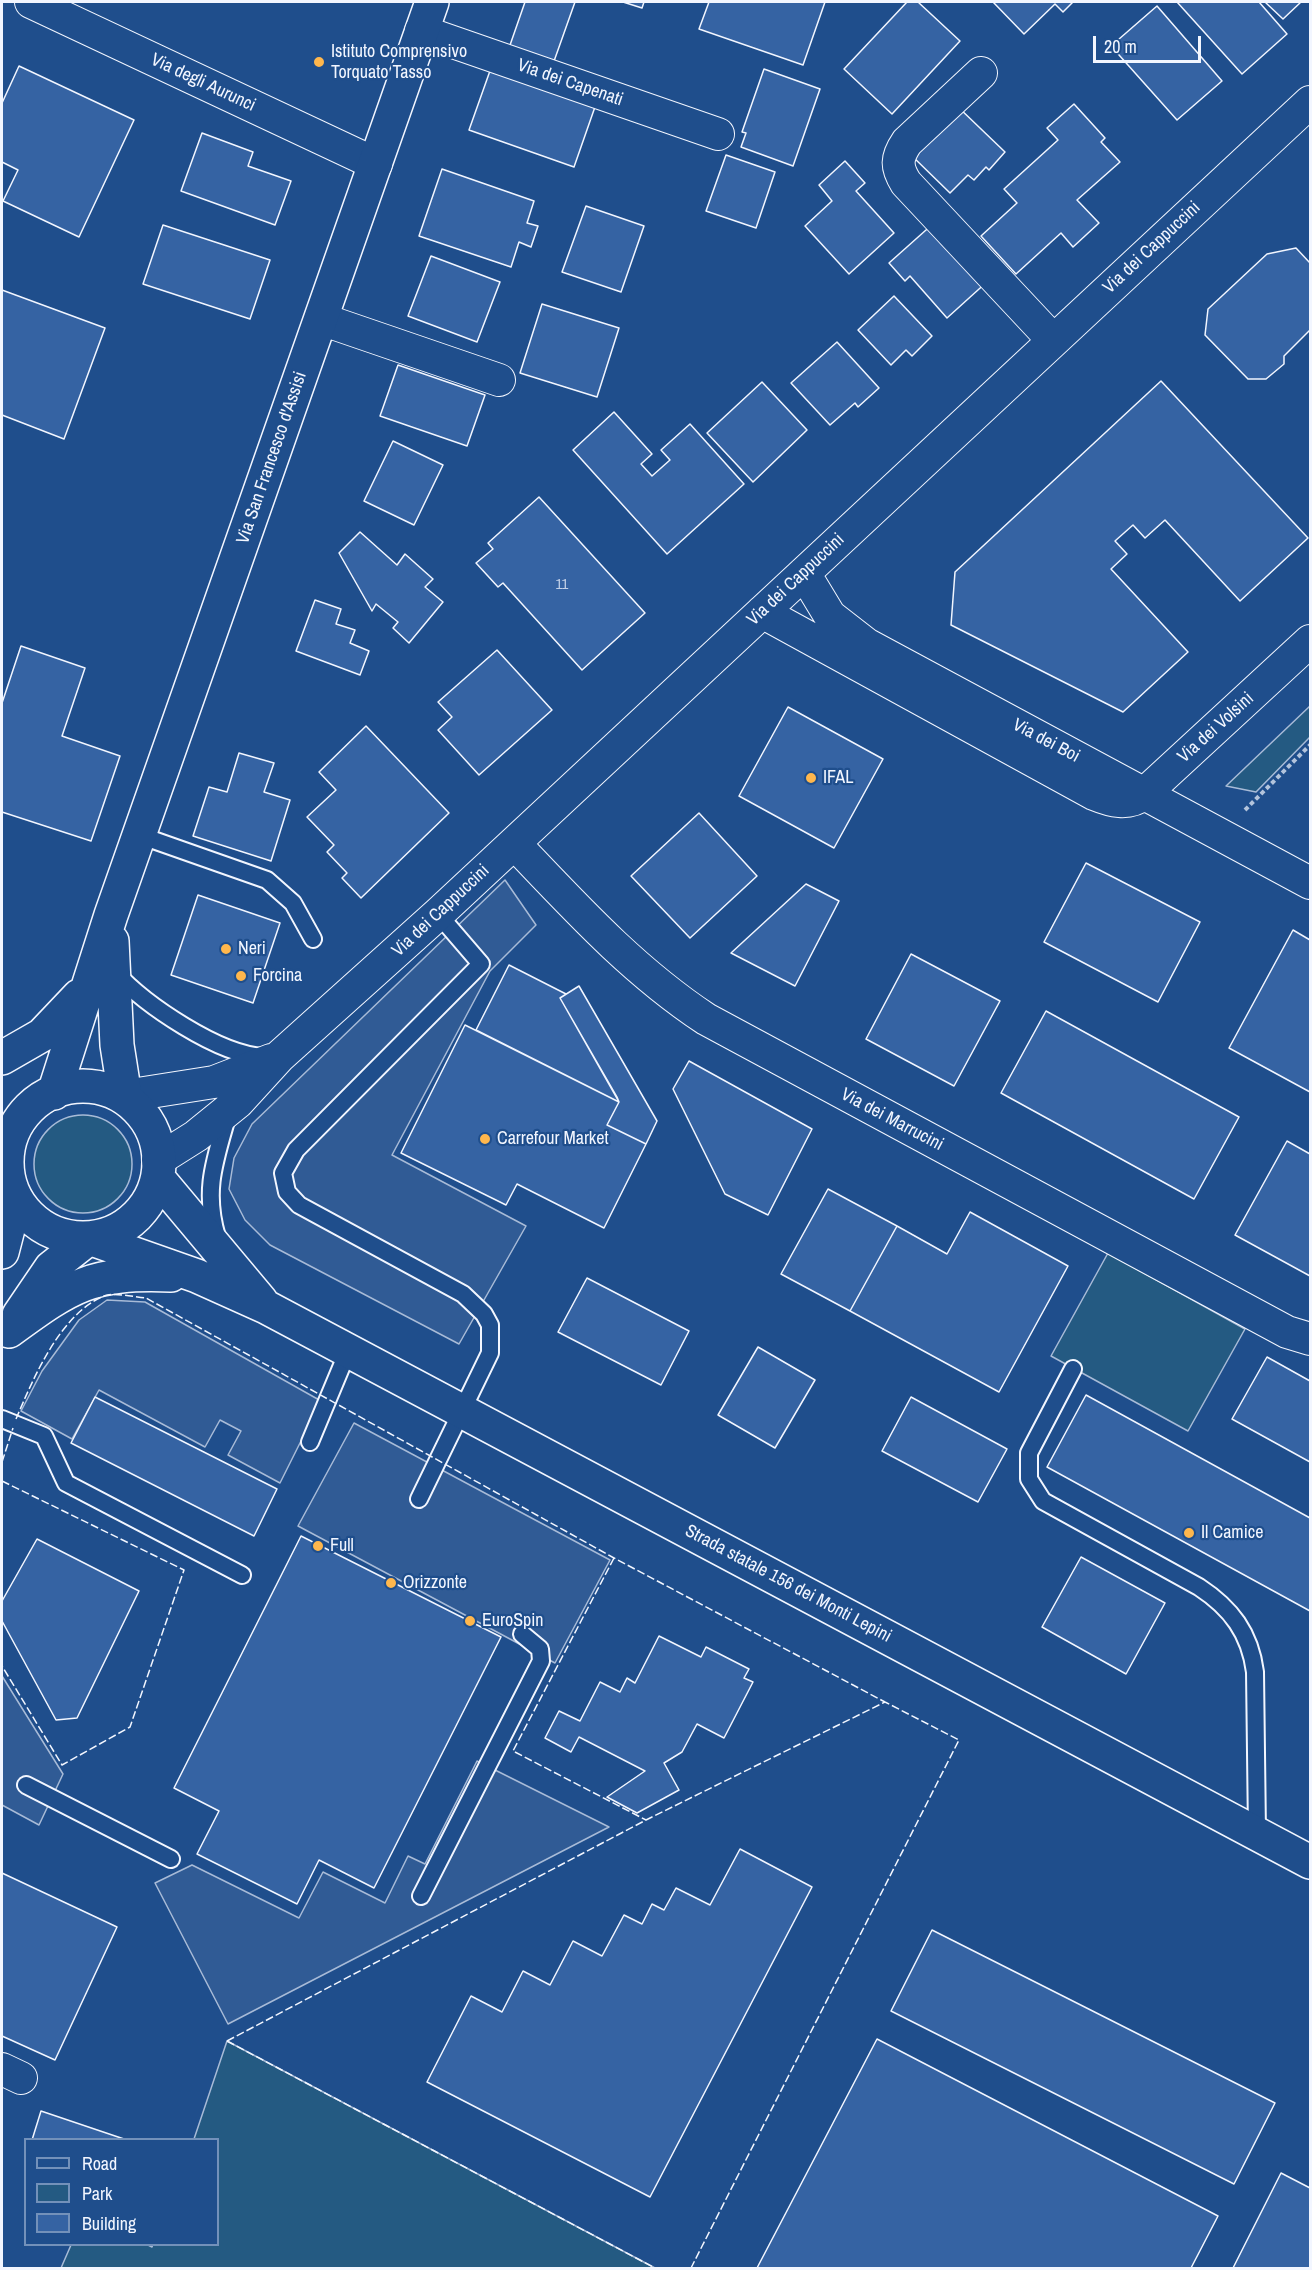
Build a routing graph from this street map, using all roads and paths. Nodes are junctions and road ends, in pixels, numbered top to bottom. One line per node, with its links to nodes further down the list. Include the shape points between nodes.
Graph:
1 (30, 2): 6 (street, Via degli Aurunci)
2 (426, 16): 5 (street, Via dei Capenati); 6 (main road, Via San Francesco d'Assisi)
3 (981, 73): 8 (street, via 907,142 897,163 906,183)
4 (1311, 102): 8 (street, Via dei Cappuccini)
5 (718, 134)
6 (376, 164): 7 (main road, Via San Francesco d'Assisi)
7 (321, 319): 9 (street); 16 (main road, Via San Francesco d'Assisi)
8 (1053, 340): 10 (street, Via dei Cappuccini)
9 (500, 380)
10 (804, 573): 11 (street, Via dei Cappuccini); 14 (street, Via dei Boi, via 830,616 852,635)
11 (762, 612): 14 (street, Via dei Boi, via 1094,794); 17 (street, Via dei Cappuccini)
12 (1311, 641): 14 (street, Via dei Volsini)
13 (1311, 745): 15 (path)
14 (1130, 798): 15 (street, Via dei Boi)
15 (1220, 835): 18 (street, Via dei Boi)
16 (139, 836): 20 (lane, via 267,880 294,903); 21 (main road, Via San Francesco d'Assisi, via 111,915)
17 (514, 843): 19 (street, Via dei Cappuccini); 36 (street, Via dei Marrucini, via 617,949 663,989 706,1019 1287,1332)
18 (1311, 883)
19 (438, 914): 22 (street, Via dei Cappuccini); 39 (lane, via 481,964 296,1150 283,1173 287,1192 299,1205 463,1294 484,1314 490,1325 490,1353)
20 (313, 939)
21 (103, 975): 22 (lane, via 222,1046 248,1056); 23 (main road, Via San Francesco d'Assisi, via 42,1035); 24 (main road, Via San Francesco d'Assisi); 25 (main road, Via San Francesco d'Assisi)
22 (280, 1056): 25 (street, Via dei Cappuccini, via 214,1082); 27 (street, Via dei Cappuccini)
23 (2, 1058)
24 (50, 1094): 25 (main road, Strada statale 156 dei Monti Lepini, via 87,1086); 26 (main road); 29 (main road, Strada statale 156 dei Monti Lepini, via 29,1108 13,1132 6,1161)
25 (125, 1096): 28 (main road, Strada statale 156 dei Monti Lepini, via 155,1138)
26 (2, 1100)
27 (229, 1110): 28 (street, Via dei Cappuccini); 32 (lane, via 214,1161 209,1201 217,1238)
28 (158, 1169): 30 (main road, Strada statale 156 dei Monti Lepini, via 148,1200 128,1223); 32 (main road, Strada statale 156 dei Monti Lepini)
29 (10, 1190): 30 (main road, Strada statale 156 dei Monti Lepini, via 37,1223 59,1234); 31 (main road)
30 (89, 1238): 33 (main road, Strada statale 156 dei Monti Lepini); 35 (main road, via 51,1268)
31 (2, 1252)
32 (227, 1260): 34 (main road, Strada statale 156 dei Monti Lepini)
33 (196, 1276): 34 (main road, Strada statale 156 dei Monti Lepini); 35 (main road, via 129,1274 90,1281 54,1298)
34 (266, 1307): 37 (main road, Strada statale 156 dei Monti Lepini)
35 (5, 1338)
36 (1311, 1339)
37 (348, 1351): 39 (main road, Strada statale 156 dei Monti Lepini); 41 (lane)
38 (1072, 1369): 46 (lane, via 1029,1454 1029,1479 1043,1501 1214,1596 1239,1622 1255,1672)
39 (462, 1411): 42 (lane); 46 (main road, Strada statale 156 dei Monti Lepini)
40 (2, 1419): 43 (lane, via 44,1436 66,1483)
41 (310, 1442)
42 (419, 1499)
43 (242, 1575)
44 (522, 1634): 49 (lane, via 540,1648 541,1661)
45 (26, 1785): 47 (lane)
46 (1257, 1833): 48 (main road, Strada statale 156 dei Monti Lepini)
47 (171, 1858)
48 (1311, 1862)
49 (421, 1896)

